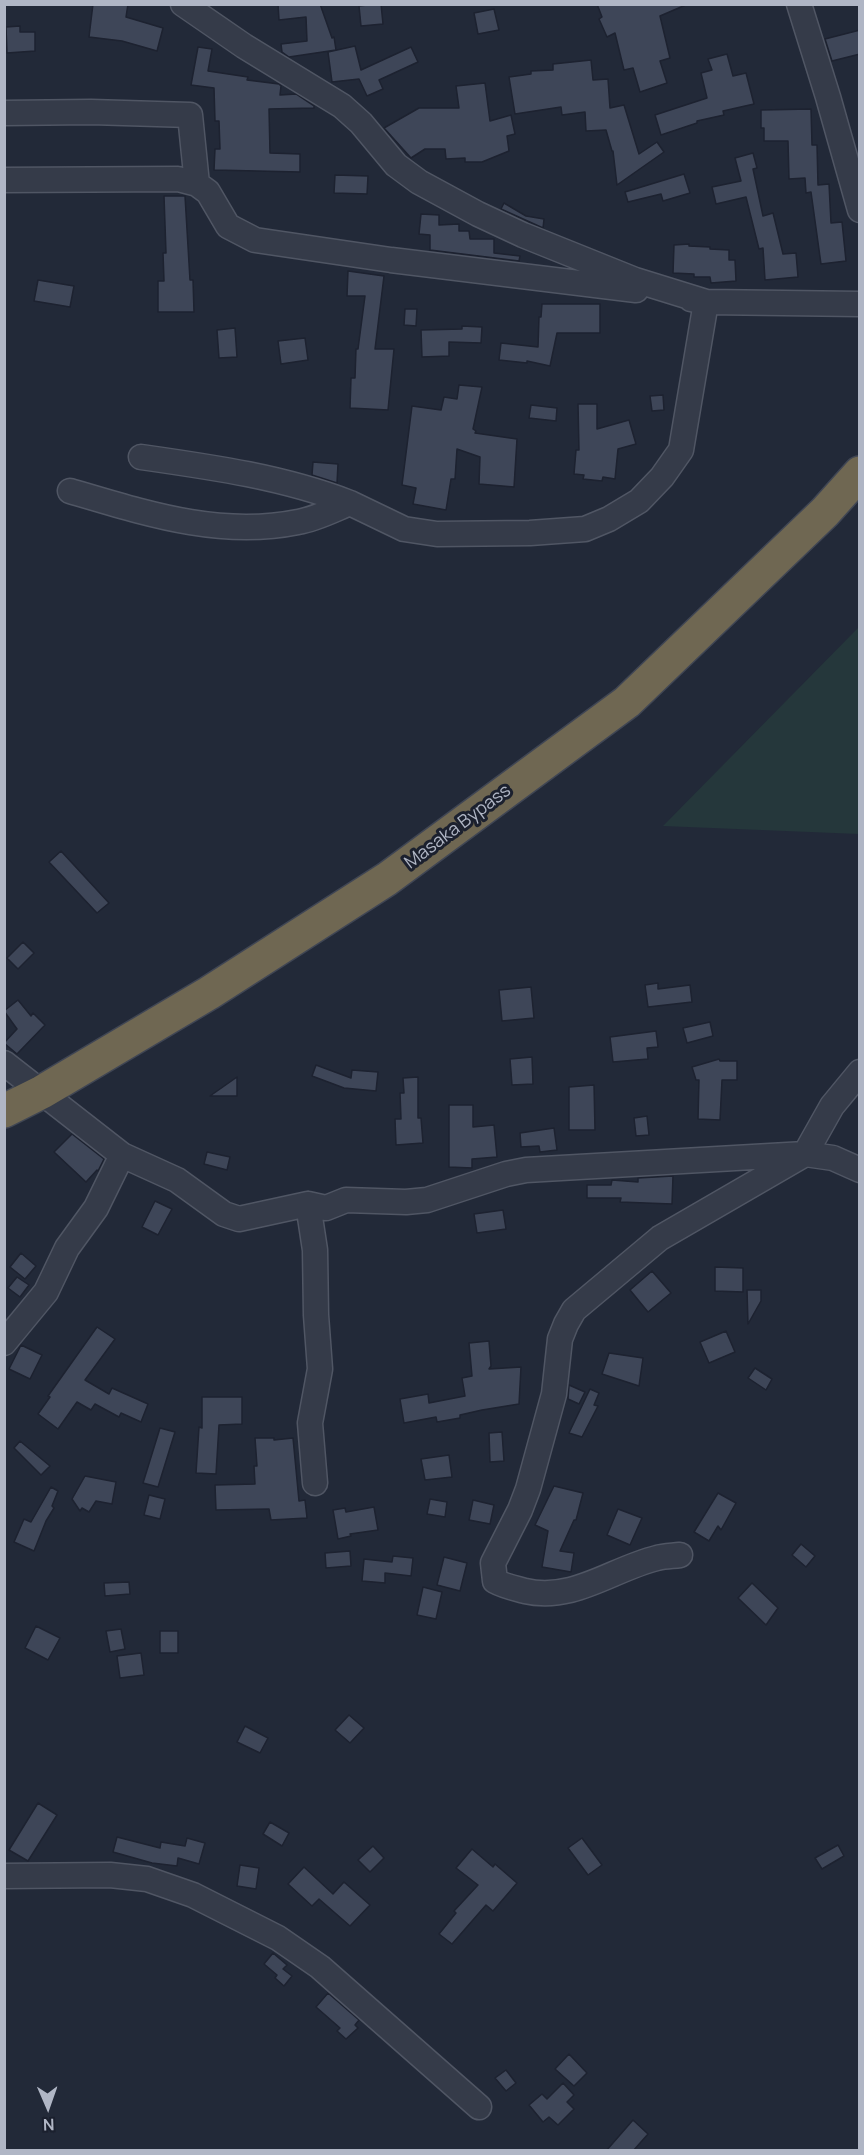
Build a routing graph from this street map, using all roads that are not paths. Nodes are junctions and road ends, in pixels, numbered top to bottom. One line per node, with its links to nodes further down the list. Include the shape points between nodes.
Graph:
1 (183, 4): 7 (street, via 342,106 396,165 418,183 523,235 635,280)
2 (799, 4): 6 (street)
3 (4, 113): 5 (street, via 190,115)
4 (4, 180): 5 (street, via 178,179)
5 (196, 184): 7 (street, via 208,192 228,226 255,240)
6 (860, 210)
7 (706, 302): 8 (street); 12 (street, via 681,450 639,501 609,519 585,529 437,534 404,529)
8 (860, 304)
9 (141, 457): 12 (street, via 269,479 317,490)
10 (860, 473): 15 (highway, Masaka Bypass, via 825,512 627,702 387,879 209,993)
11 (69, 491): 12 (street, via 199,525 256,528 299,522)
12 (350, 503)
13 (4, 1063): 15 (street)
14 (860, 1072): 17 (street, via 832,1106)
15 (42, 1092): 16 (highway, Masaka Bypass); 18 (street)
16 (4, 1111)
17 (805, 1154): 19 (street, via 832,1158); 20 (street, via 526,1170 427,1200 346,1200 326,1208); 23 (street, via 660,1238 574,1310 560,1338 554,1394 528,1489 493,1571 495,1581 503,1585 538,1594 564,1593 657,1558)
18 (122, 1155): 20 (street, via 177,1180 224,1214 239,1219); 21 (street, via 46,1292)
19 (860, 1170)
20 (308, 1204): 22 (street, via 315,1250 320,1369 310,1423)
21 (4, 1343)
22 (315, 1483)
23 (680, 1555)
24 (4, 1876): 25 (street, via 110,1875 147,1880 193,1895 278,1938 320,1967)
25 (479, 2107)

